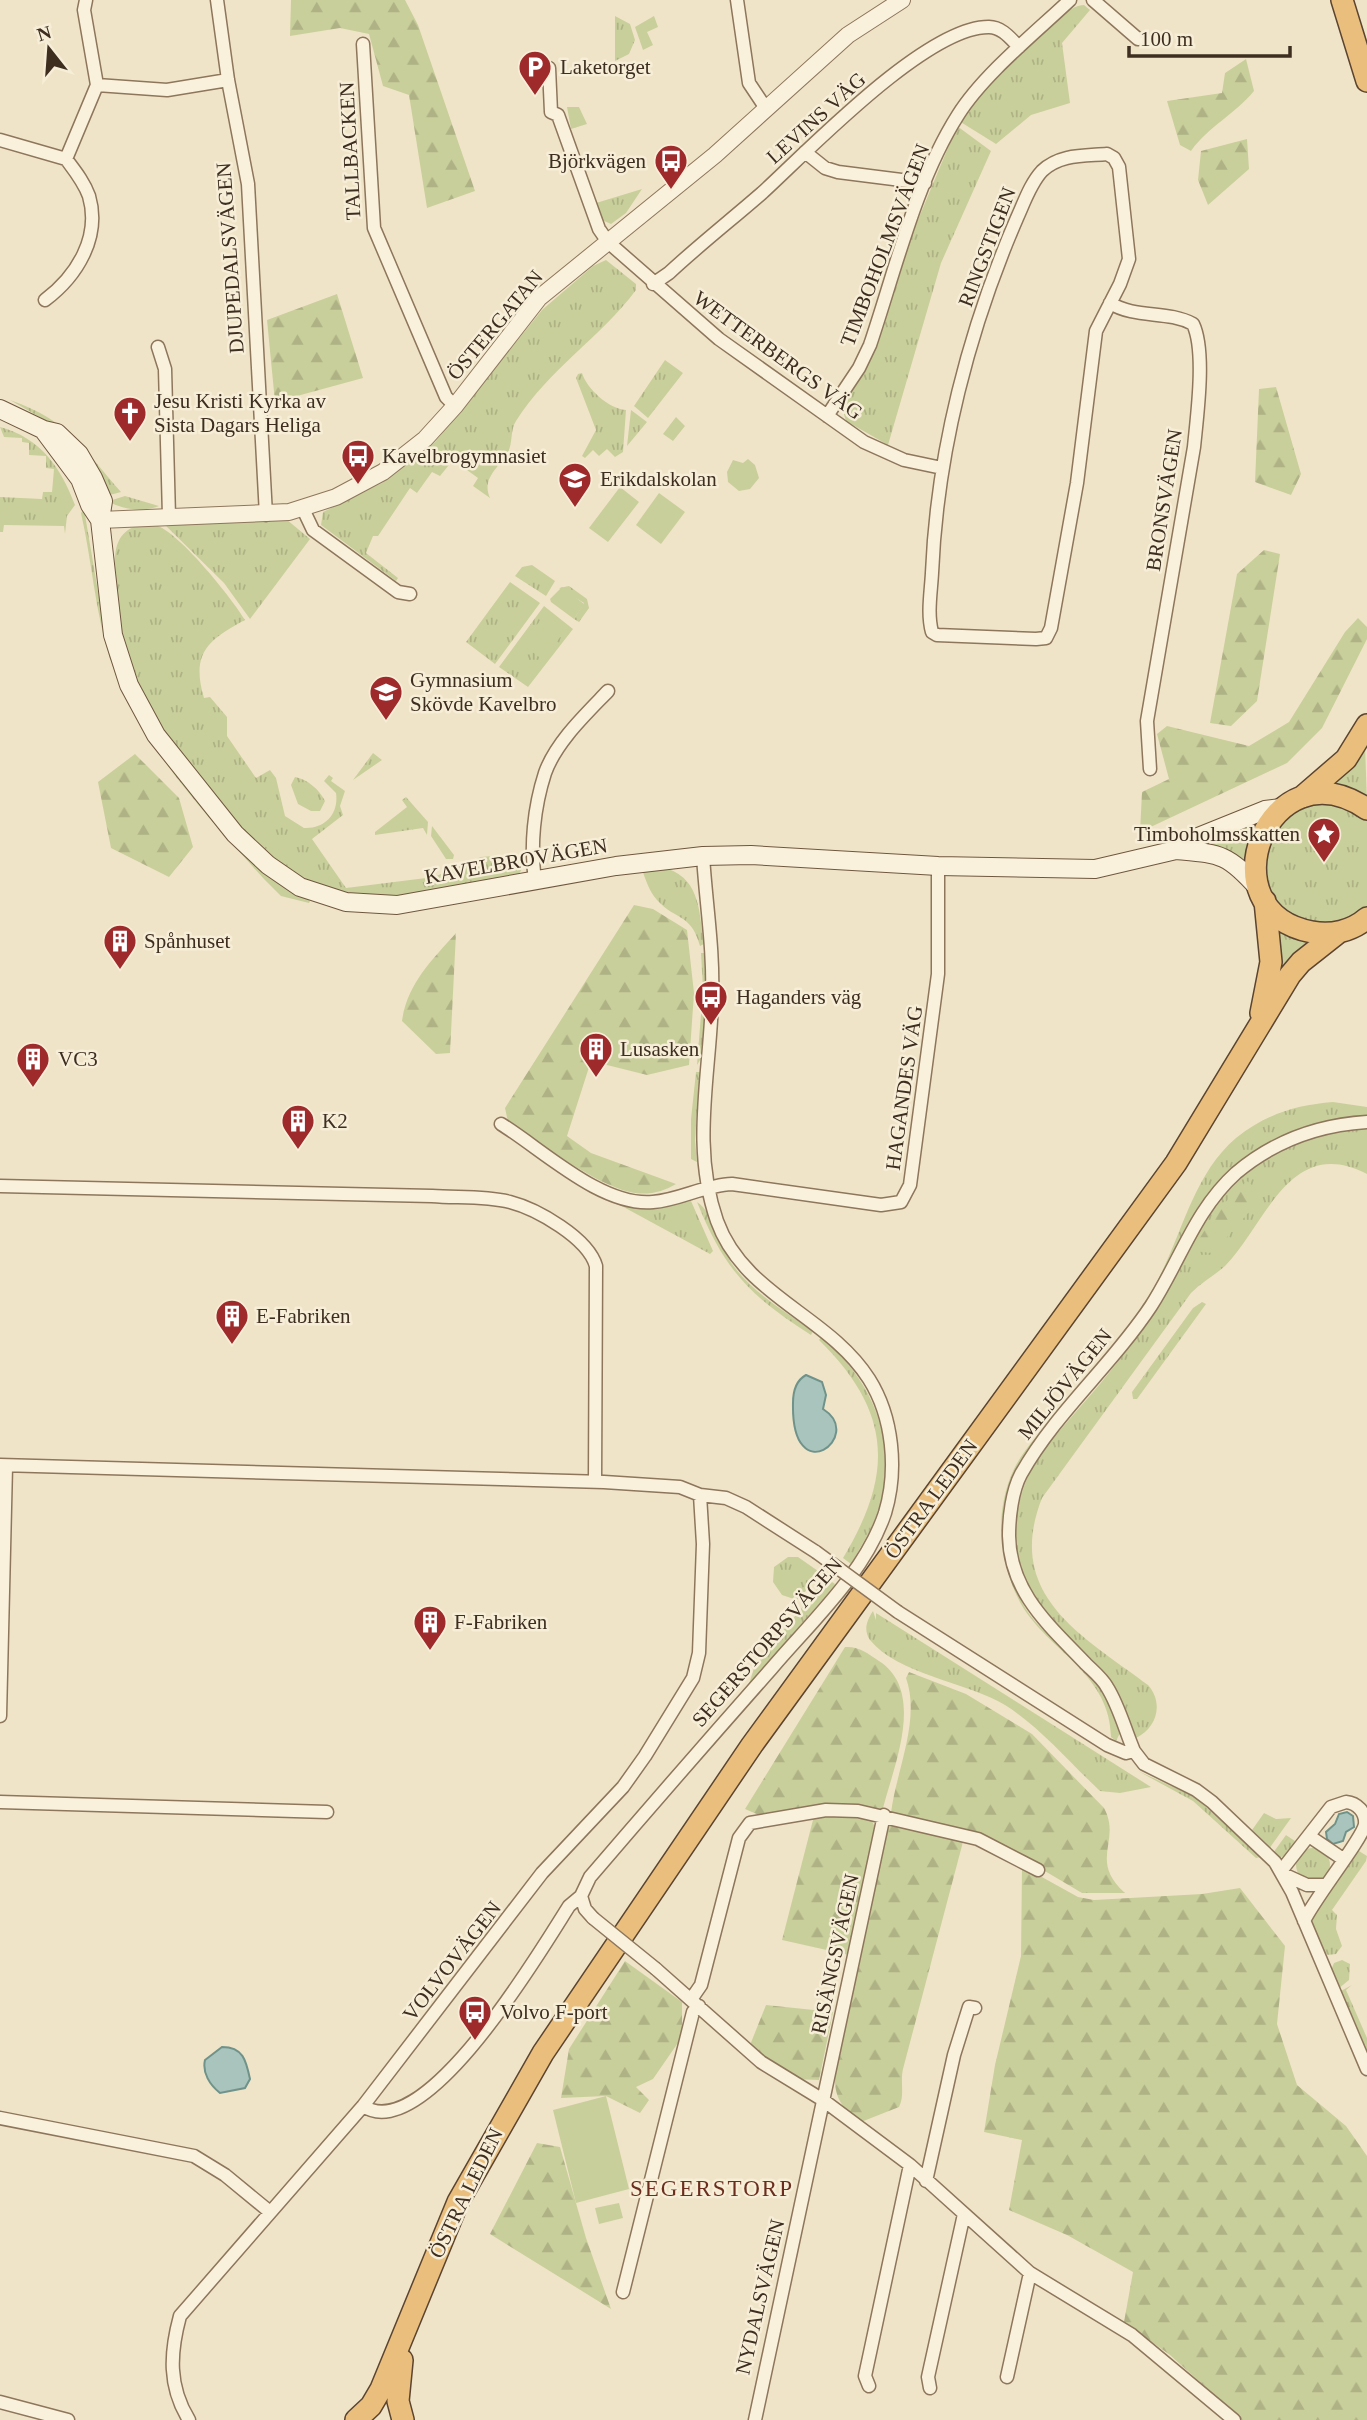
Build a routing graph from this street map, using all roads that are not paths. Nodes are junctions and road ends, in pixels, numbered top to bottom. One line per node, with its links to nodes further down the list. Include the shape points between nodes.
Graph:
1 (217, 0): 12 (street, DJUPEDALSVÄGEN)
2 (737, 0): 15 (street, via 749,83)
3 (902, 0): 15 (street, ÖSTERGATAN, via 848,35)
4 (1070, 0): 10 (street, TIMBOHOLMSVÄGEN)
5 (1093, 0): 8 (street)
6 (1342, 0): 13 (highway)
7 (86, 1): 14 (street)
8 (1138, 39)
9 (363, 44): 25 (street, TALLBACKEN, via 374,228 446,397)
10 (1019, 47): 17 (street, LEVINS VÄG, via 989,26 952,37 879,86); 19 (street, TIMBOHOLMSVÄGEN, via 957,116)
11 (549, 68): 20 (street, via 551,112 558,115 598,229)
12 (228, 80): 14 (street, via 167,90); 30 (street, DJUPEDALSVÄGEN, via 248,184)
13 (1367, 81)
14 (97, 85): 18 (street)
15 (765, 107): 20 (street, ÖSTERGATAN, via 716,155)
16 (0, 140): 18 (street)
17 (805, 152): 19 (street, via 838,172); 21 (street, LEVINS VÄG)
18 (66, 159): 22 (street, via 88,194 93,224 85,251 64,286)
19 (925, 183): 27 (street, TIMBOHOLMSVÄGEN, via 870,345)
20 (608, 242): 21 (street, WETTERBERGS VÄG); 25 (street, ÖSTERGATAN, via 539,298)
21 (653, 284): 27 (street, WETTERBERGS VÄG, via 719,339)
22 (46, 300)
23 (1110, 303): 28 (street, RINGSTIGEN, via 1129,259 1119,167 1107,155 1067,157 1053,162 1036,178 997,265); 28 (street, RINGSTIGEN, via 1096,331 1077,483 1046,638 944,637 932,632 933,534); 36 (street, BRONSVÄGEN, via 1140,315 1183,319 1193,324 1197,337 1195,447 1147,721)
24 (158, 347): 31 (street, via 165,369)
25 (455, 406): 29 (street, ÖSTERGATAN, via 425,439 383,472)
26 (0, 409): 32 (main road, KAVELBROVÄGEN, via 57,433 79,454 103,500)
27 (827, 416): 28 (street, WETTERBERGS VÄG, via 884,452)
28 (942, 468)
29 (303, 509): 30 (street, ÖSTERGATAN); 33 (street, via 313,530 398,592)
30 (266, 515): 31 (street, ÖSTERGATAN)
31 (169, 516): 32 (street, ÖSTERGATAN)
32 (100, 520): 43 (main road, KAVELBROVÄGEN, via 113,635 129,685 156,735 235,834 268,865 300,887 346,902 371,904 397,905)
33 (410, 594)
34 (608, 691): 43 (street, via 575,726 546,772 531,850)
35 (1367, 725): 37 (highway, via 1346,759)
36 (1150, 769)
37 (1302, 797): 38 (highway); 39 (highway, via 1338,795)
38 (1281, 808): 40 (main road, KAVELBROVÄGEN, via 1265,810); 44 (highway, ÖSTRA LEDEN, via 1264,828 1255,853)
39 (1367, 809)
40 (1175, 850): 42 (main road, KAVELBROVÄGEN, via 1095,869); 44 (main road, KAVELBROVÄGEN, via 1216,853 1232,861)
41 (703, 856): 42 (main road, KAVELBROVÄGEN); 43 (main road, KAVELBROVÄGEN); 51 (street, SEGERSTORPSVÄGEN, via 713,970 702,1150)
42 (938, 866): 51 (street, HAGANDES VÄG, via 938,974 907,1195 901,1202 881,1205 732,1184)
43 (535, 881)
44 (1262, 894): 46 (highway, via 1279,917 1297,928); 47 (highway, ÖSTRA LEDEN, via 1271,962)
45 (1365, 920): 46 (highway)
46 (1339, 932): 47 (highway, ÖSTRA LEDEN, via 1301,962)
47 (1260, 1020): 67 (highway, ÖSTRA LEDEN, via 1176,1163 752,1745)
48 (1367, 1122): 56 (street, MILJÖVÄGEN, via 1310,1131 1283,1142 1256,1158 1217,1192 1151,1306 1036,1449 1019,1478 1009,1537 1021,1587 1047,1625 1107,1686)
49 (501, 1124): 51 (street, via 621,1199 655,1202)
50 (0, 1186): 53 (street, via 452,1197 502,1200 532,1211 580,1241 594,1256 598,1303)
51 (708, 1187): 65 (street, SEGERSTORPSVÄGEN, via 718,1222 736,1258 764,1289 851,1355 870,1380 891,1438 891,1479 885,1512 864,1557 590,1877)
52 (3, 1465): 53 (street); 55 (street)
53 (595, 1482): 54 (street, via 680,1487)
54 (699, 1494): 56 (street, bridge, via 746,1507 898,1612 1090,1735 1126,1754); 72 (street, VOLVOVÄGEN, via 702,1592 699,1653 692,1678 623,1787 542,1873)
55 (0, 1716)
56 (1134, 1751): 63 (street, via 1143,1764 1212,1802)
57 (0, 1802): 58 (street)
58 (327, 1812)
59 (884, 1815): 62 (street, via 978,1839); 68 (street, via 826,1810 745,1827); 71 (street, RISÄNGSVÄGEN)
60 (1309, 1836): 61 (street); 61 (street, via 1331,1807 1352,1803 1364,1815 1365,1823); 63 (street)
61 (1343, 1859): 64 (street)
62 (1038, 1870)
63 (1282, 1872): 64 (street, via 1307,1885); 66 (street)
64 (1324, 1885): 66 (street)
65 (581, 1896): 68 (street, bridge, via 593,1918); 72 (street, SEGERSTORPSVÄGEN, via 569,1906 498,2012 444,2077 407,2105 387,2113 373,2113)
66 (1304, 1922): 70 (street)
67 (597, 1974): 86 (highway, ÖSTRA LEDEN, via 485,2150 446,2227 381,2389); 87 (highway, ÖSTRA LEDEN, via 494,2148 439,2261 400,2371)
68 (695, 2002): 71 (street, via 761,2062); 79 (street)
69 (975, 2008): 75 (street, via 969,2007 954,2055)
70 (1367, 2069)
71 (823, 2100): 74 (street); 88 (street, NYDALSVÄGEN)
72 (363, 2106): 76 (street, VOLVOVÄGEN)
73 (0, 2118): 76 (street, via 194,2156)
74 (910, 2165): 75 (street); 81 (street, via 865,2376)
75 (926, 2181): 77 (street)
76 (270, 2212): 85 (street, VOLVOVÄGEN, via 180,2316 172,2347 172,2375)
77 (964, 2214): 78 (street); 82 (street, via 928,2377)
78 (1030, 2273): 80 (street); 89 (street, via 1132,2335)
79 (623, 2292)
80 (1007, 2377)
81 (869, 2386)
82 (930, 2388)
83 (0, 2402): 84 (street)
84 (68, 2420)
85 (189, 2420)
86 (356, 2420)
87 (402, 2420)
88 (755, 2420)
89 (1234, 2420)

